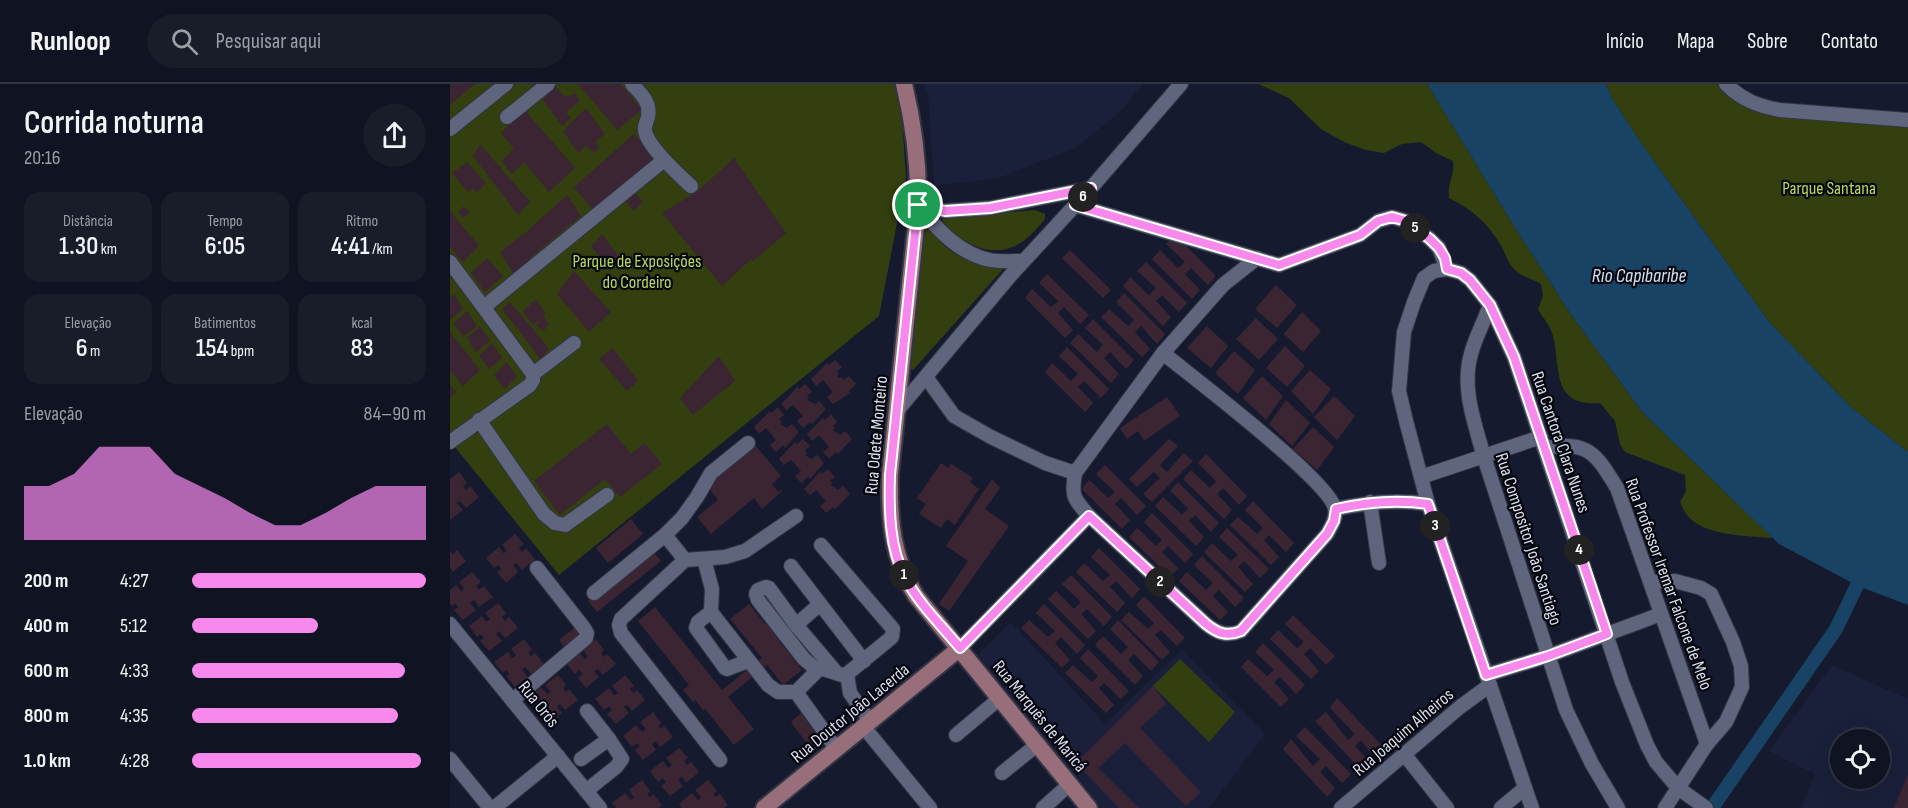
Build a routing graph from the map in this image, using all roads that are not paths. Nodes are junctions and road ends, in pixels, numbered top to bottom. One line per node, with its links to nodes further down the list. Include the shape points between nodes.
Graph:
1 (549, 84): 7 (street)
2 (632, 84): 10 (street, via 648,102 645,133)
3 (904, 84): 14 (main road, Rua Odete Monteiro, via 916,140)
4 (1181, 84): 12 (street)
5 (502, 85): 9 (street)
6 (1729, 87): 8 (street, via 1750,102 1780,110)
7 (507, 117)
8 (1908, 120)
9 (450, 129)
10 (664, 160): 11 (street); 20 (street)
11 (691, 186)
12 (1091, 188): 13 (street); 14 (street, via 990,208 945,211)
13 (1075, 205): 15 (street); 16 (street)
14 (918, 206): 16 (street, via 946,238 966,251 990,260); 25 (main road, Rua Odete Monteiro)
15 (1257, 258): 17 (street, via 1279,265 1360,235 1378,221 1392,217 1406,221 1430,239 1445,258); 22 (street, via 1223,285)
16 (1023, 261): 24 (street)
17 (1447, 269): 19 (street, Rua Cantora Clara Nunes, via 1470,280); 32 (street, via 1424,278 1404,332 1400,391)
18 (452, 270): 20 (street)
19 (1490, 305): 28 (street, Rua Cantora Clara Nunes, via 1514,357); 30 (street, Rua Compositor João Santiago, via 1470,354 1468,372 1469,398)
20 (484, 307): 23 (street)
21 (574, 343): 23 (street)
22 (1163, 353): 31 (street); 36 (street, via 1271,441 1322,487)
23 (533, 374): 26 (street, via 530,385)
24 (926, 377): 25 (street); 31 (street, via 954,416 1045,463)
25 (896, 412): 56 (main road, Rua Odete Monteiro, via 889,505 900,564 916,596)
26 (479, 420): 27 (street); 33 (street, via 544,514 555,523 565,525)
27 (451, 442)
28 (1542, 442): 30 (street, Rua Professor Iremar Falcone de Melo); 46 (street, Rua Professor Iremar Falcone de Melo, via 1572,445 1596,457 1617,488); 53 (street, Rua Cantora Clara Nunes)
29 (748, 443): 39 (street, via 711,473 692,504)
30 (1484, 457): 32 (street, Rua Professor Iremar Falcone de Melo); 57 (street, Rua Compositor João Santiago)
31 (1075, 473): 38 (street, via 1072,491)
32 (1421, 477): 35 (street)
33 (607, 495)
34 (1370, 502): 35 (street, via 1401,500); 36 (street); 43 (street)
35 (1428, 504): 62 (street)
36 (1336, 509): 38 (street, via 1327,534 1241,631 1226,635 1214,631)
37 (796, 516): 41 (street, via 744,551)
38 (1089, 516): 56 (street)
39 (665, 535): 42 (street); 47 (street)
40 (821, 545): 59 (street, via 893,629 892,637)
41 (704, 559): 42 (street); 49 (street, via 712,589)
42 (685, 560): 77 (street, via 626,613 621,633)
43 (1379, 563)
44 (791, 566): 48 (street)
45 (537, 568): 65 (street, via 587,633 586,638)
46 (1651, 582): 50 (street, Rua Professor Iremar Falcone de Melo); 71 (street, via 1676,581 1710,594 1733,642 1741,666 1742,687 1726,722)
47 (594, 593)
48 (820, 604): 52 (street); 59 (street)
49 (711, 612): 58 (street); 58 (street, via 696,628 725,668)
50 (1661, 614): 53 (street); 71 (street, Rua Professor Iremar Falcone de Melo)
51 (450, 624): 54 (street, Rua Orós)
52 (796, 625): 60 (street, via 769,588 758,590 758,600); 61 (street)
53 (1607, 634): 57 (street); 81 (street, Rua Cantora Clara Nunes, via 1647,745)
54 (462, 638): 55 (street); 65 (street, Rua Orós)
55 (450, 648)
56 (960, 648): 64 (main road, Rua Marquês de Maricá); 67 (main road, Rua Doutor João Lacerda)
57 (1548, 656): 62 (street); 94 (street, Rua Compositor João Santiago, via 1566,710)
58 (748, 661): 63 (street, via 768,686 778,692)
59 (864, 661): 61 (street)
60 (817, 670): 61 (street); 63 (street)
61 (841, 673): 67 (street)
62 (1488, 680): 73 (street, Rua Joaquim Alheiros); 80 (street)
63 (796, 692): 72 (street)
64 (1000, 698): 68 (street); 70 (main road, Rua Marquês de Maricá)
65 (513, 700): 74 (street, Rua Orós)
66 (587, 711): 69 (street)
67 (867, 723): 72 (main road, Rua Doutor João Lacerda); 87 (street)
68 (956, 735)
69 (609, 739): 76 (street); 82 (street, via 622,759)
70 (1038, 744): 78 (street); 79 (main road, Rua Marquês de Maricá)
71 (1707, 744): 81 (street)
72 (836, 748): 86 (main road, Rua Doutor João Lacerda)
73 (1404, 754): 90 (street, Rua Joaquim Alheiros); 91 (street)
74 (558, 756): 82 (street, Rua Orós); 84 (street)
75 (450, 759): 84 (street)
76 (581, 759)
77 (720, 760)
78 (1002, 773)
79 (1070, 784): 88 (street); 89 (main road, Rua Marquês de Maricá)
80 (1525, 788): 92 (street); 93 (street)
81 (1678, 788): 83 (street, Rua Cantora Clara Nunes); 95 (street)
82 (586, 791): 85 (street, Rua Orós)
83 (1703, 806)
84 (492, 808)
85 (600, 808)
86 (764, 808)
87 (930, 808)
88 (1043, 808)
89 (1089, 808)
90 (1341, 808)
91 (1448, 808)
92 (1501, 808)
93 (1532, 808)
94 (1618, 808)
95 (1665, 808)

